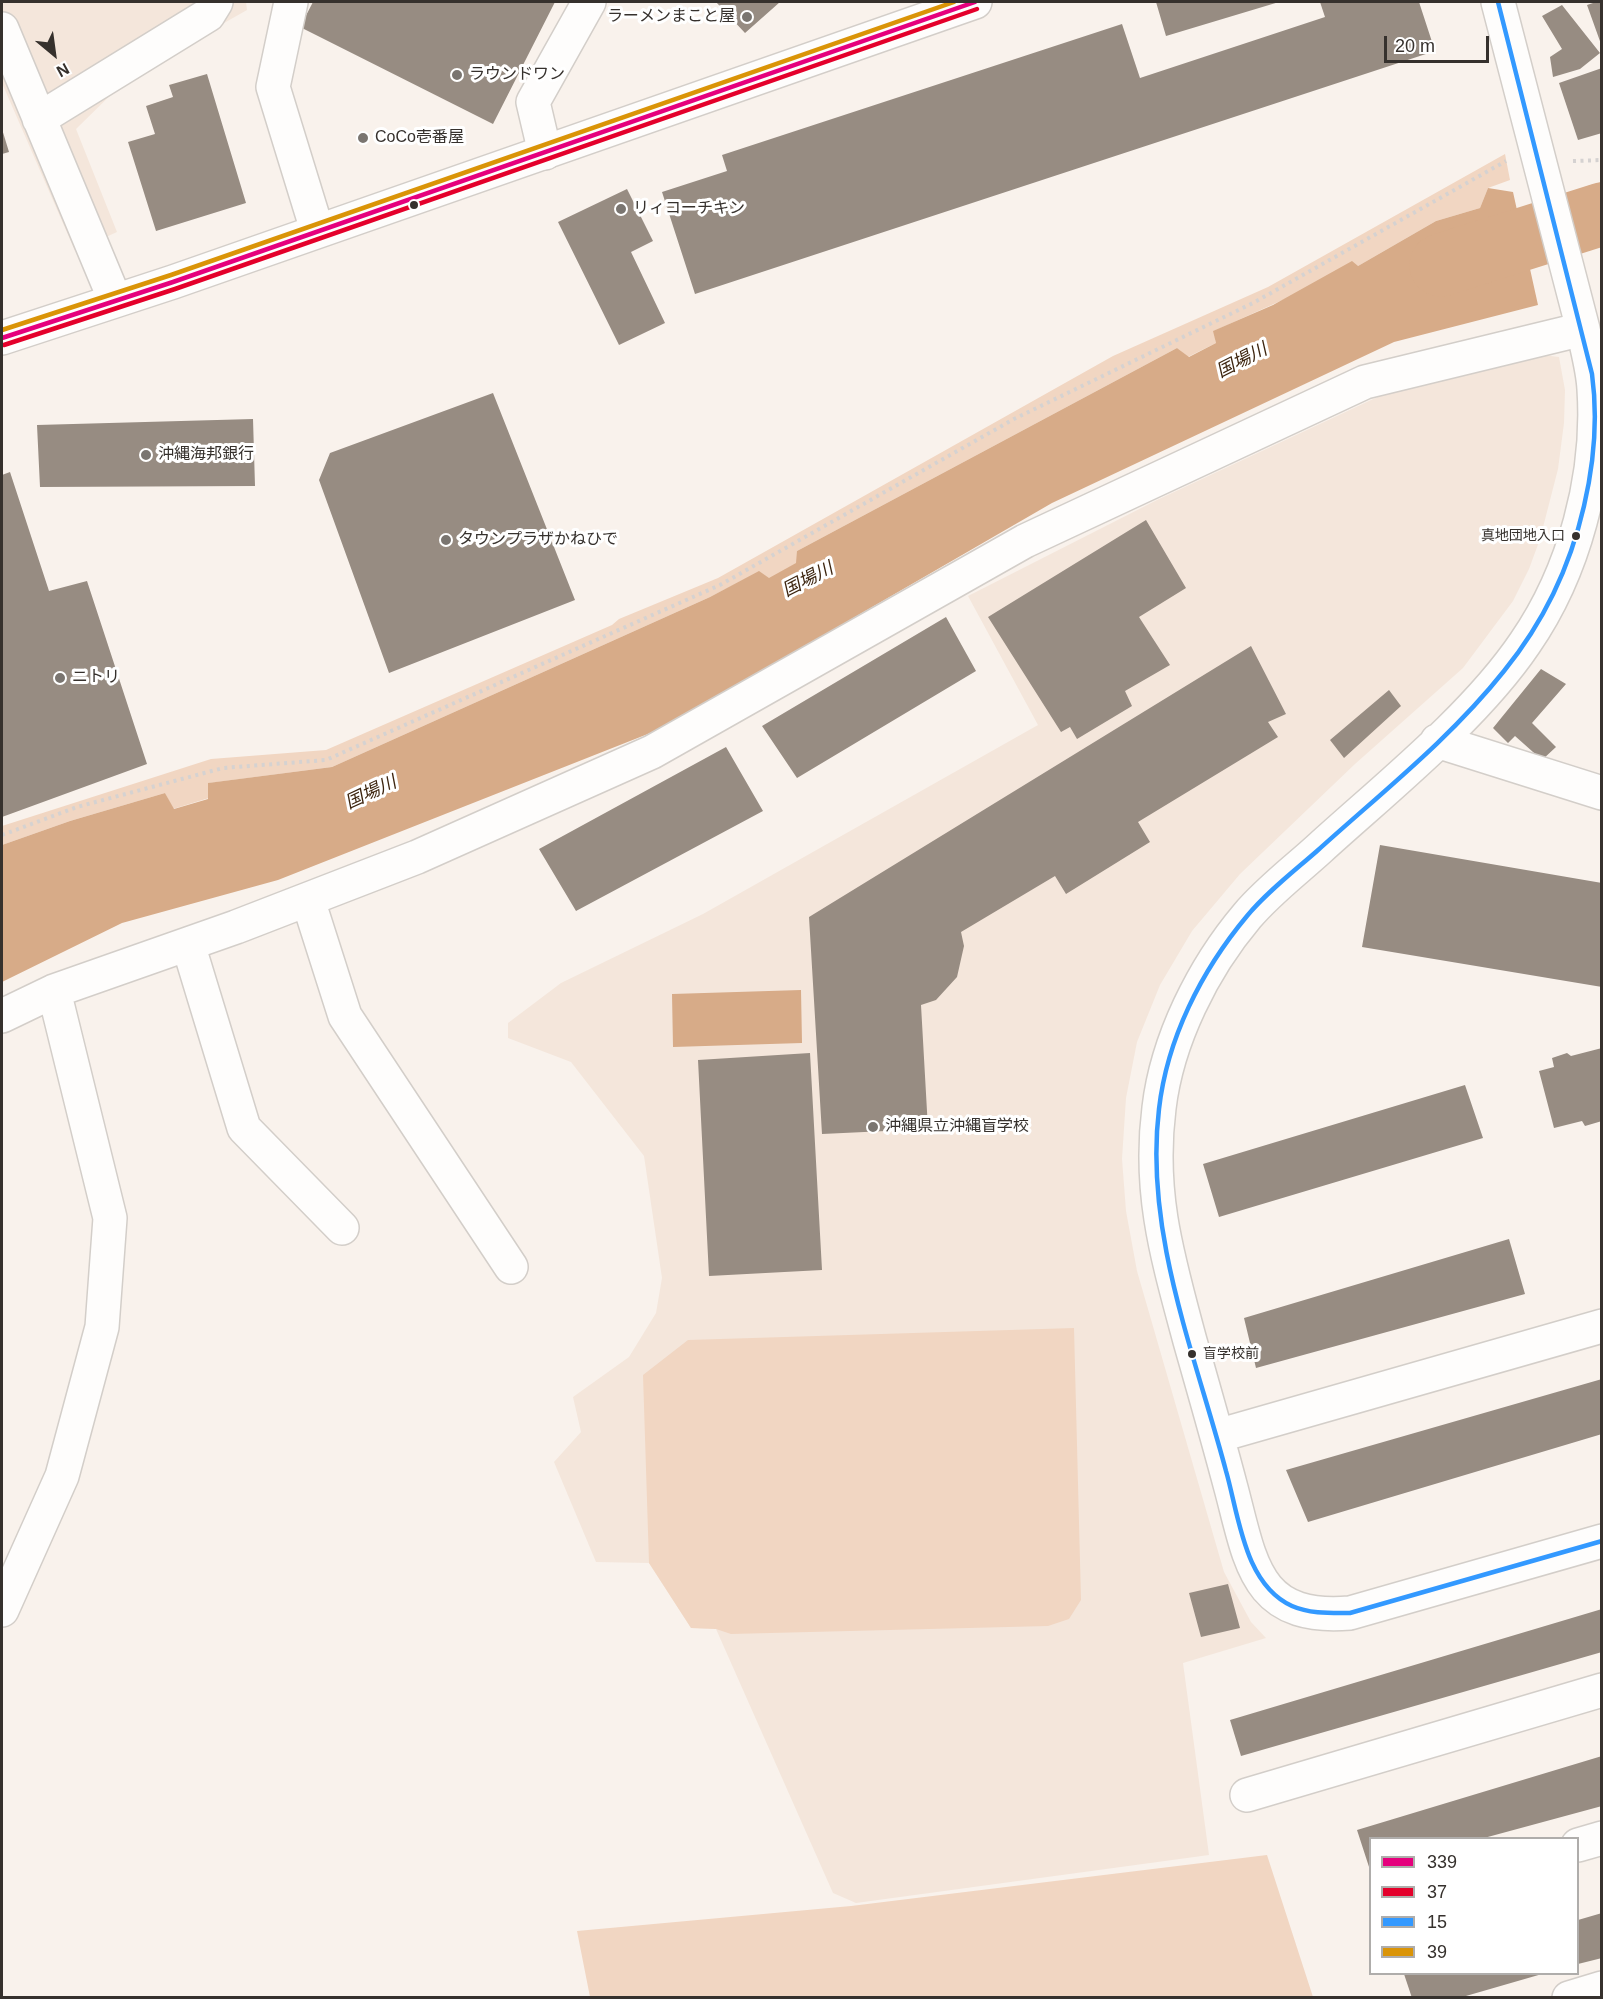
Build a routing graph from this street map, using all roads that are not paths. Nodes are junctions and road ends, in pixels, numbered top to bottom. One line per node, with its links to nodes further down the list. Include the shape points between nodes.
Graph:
1 (216, 2): 7 (main road, via 208,15)
2 (291, 2): 9 (main road, via 273,87)
3 (589, 2): 8 (main road, via 533,102)
4 (975, 2): 8 (main road)
5 (1498, 2): 11 (main road, via 1537,149 1556,172)
6 (2, 29): 7 (main road)
7 (39, 119): 10 (main road)
8 (545, 153): 9 (main road)
9 (317, 230): 10 (main road)
10 (115, 300): 12 (main road)
11 (1580, 315): 13 (main road, via 1594,384); 16 (main road, via 1365,382 1025,540 652,752 417,857)
12 (2, 338)
13 (1597, 446): 14 (main road, via 1567,563 1548,605 1503,672)
14 (1437, 741): 15 (main road); 23 (main road, via 1249,914 1198,990 1173,1048 1159,1105 1156,1197 1166,1254)
15 (1602, 794)
16 (308, 900): 17 (main road); 21 (main road, via 345,1016)
17 (188, 944): 18 (main road); 20 (main road, via 244,1128)
18 (54, 991): 19 (main road); 25 (main road, via 110,1218 102,1326 62,1476)
19 (2, 1016)
20 (342, 1228)
21 (511, 1267)
22 (1602, 1326): 23 (main road)
23 (1217, 1436): 24 (main road, via 1240,1523 1260,1579 1271,1594 1302,1611 1323,1615 1350,1613)
24 (1602, 1541)
25 (2, 1610)
26 (1602, 1690): 27 (main road)
27 (1247, 1795)
28 (1602, 1838): 29 (main road)
29 (1579, 1845)
30 (1602, 1988): 31 (main road)
31 (1569, 1998)

